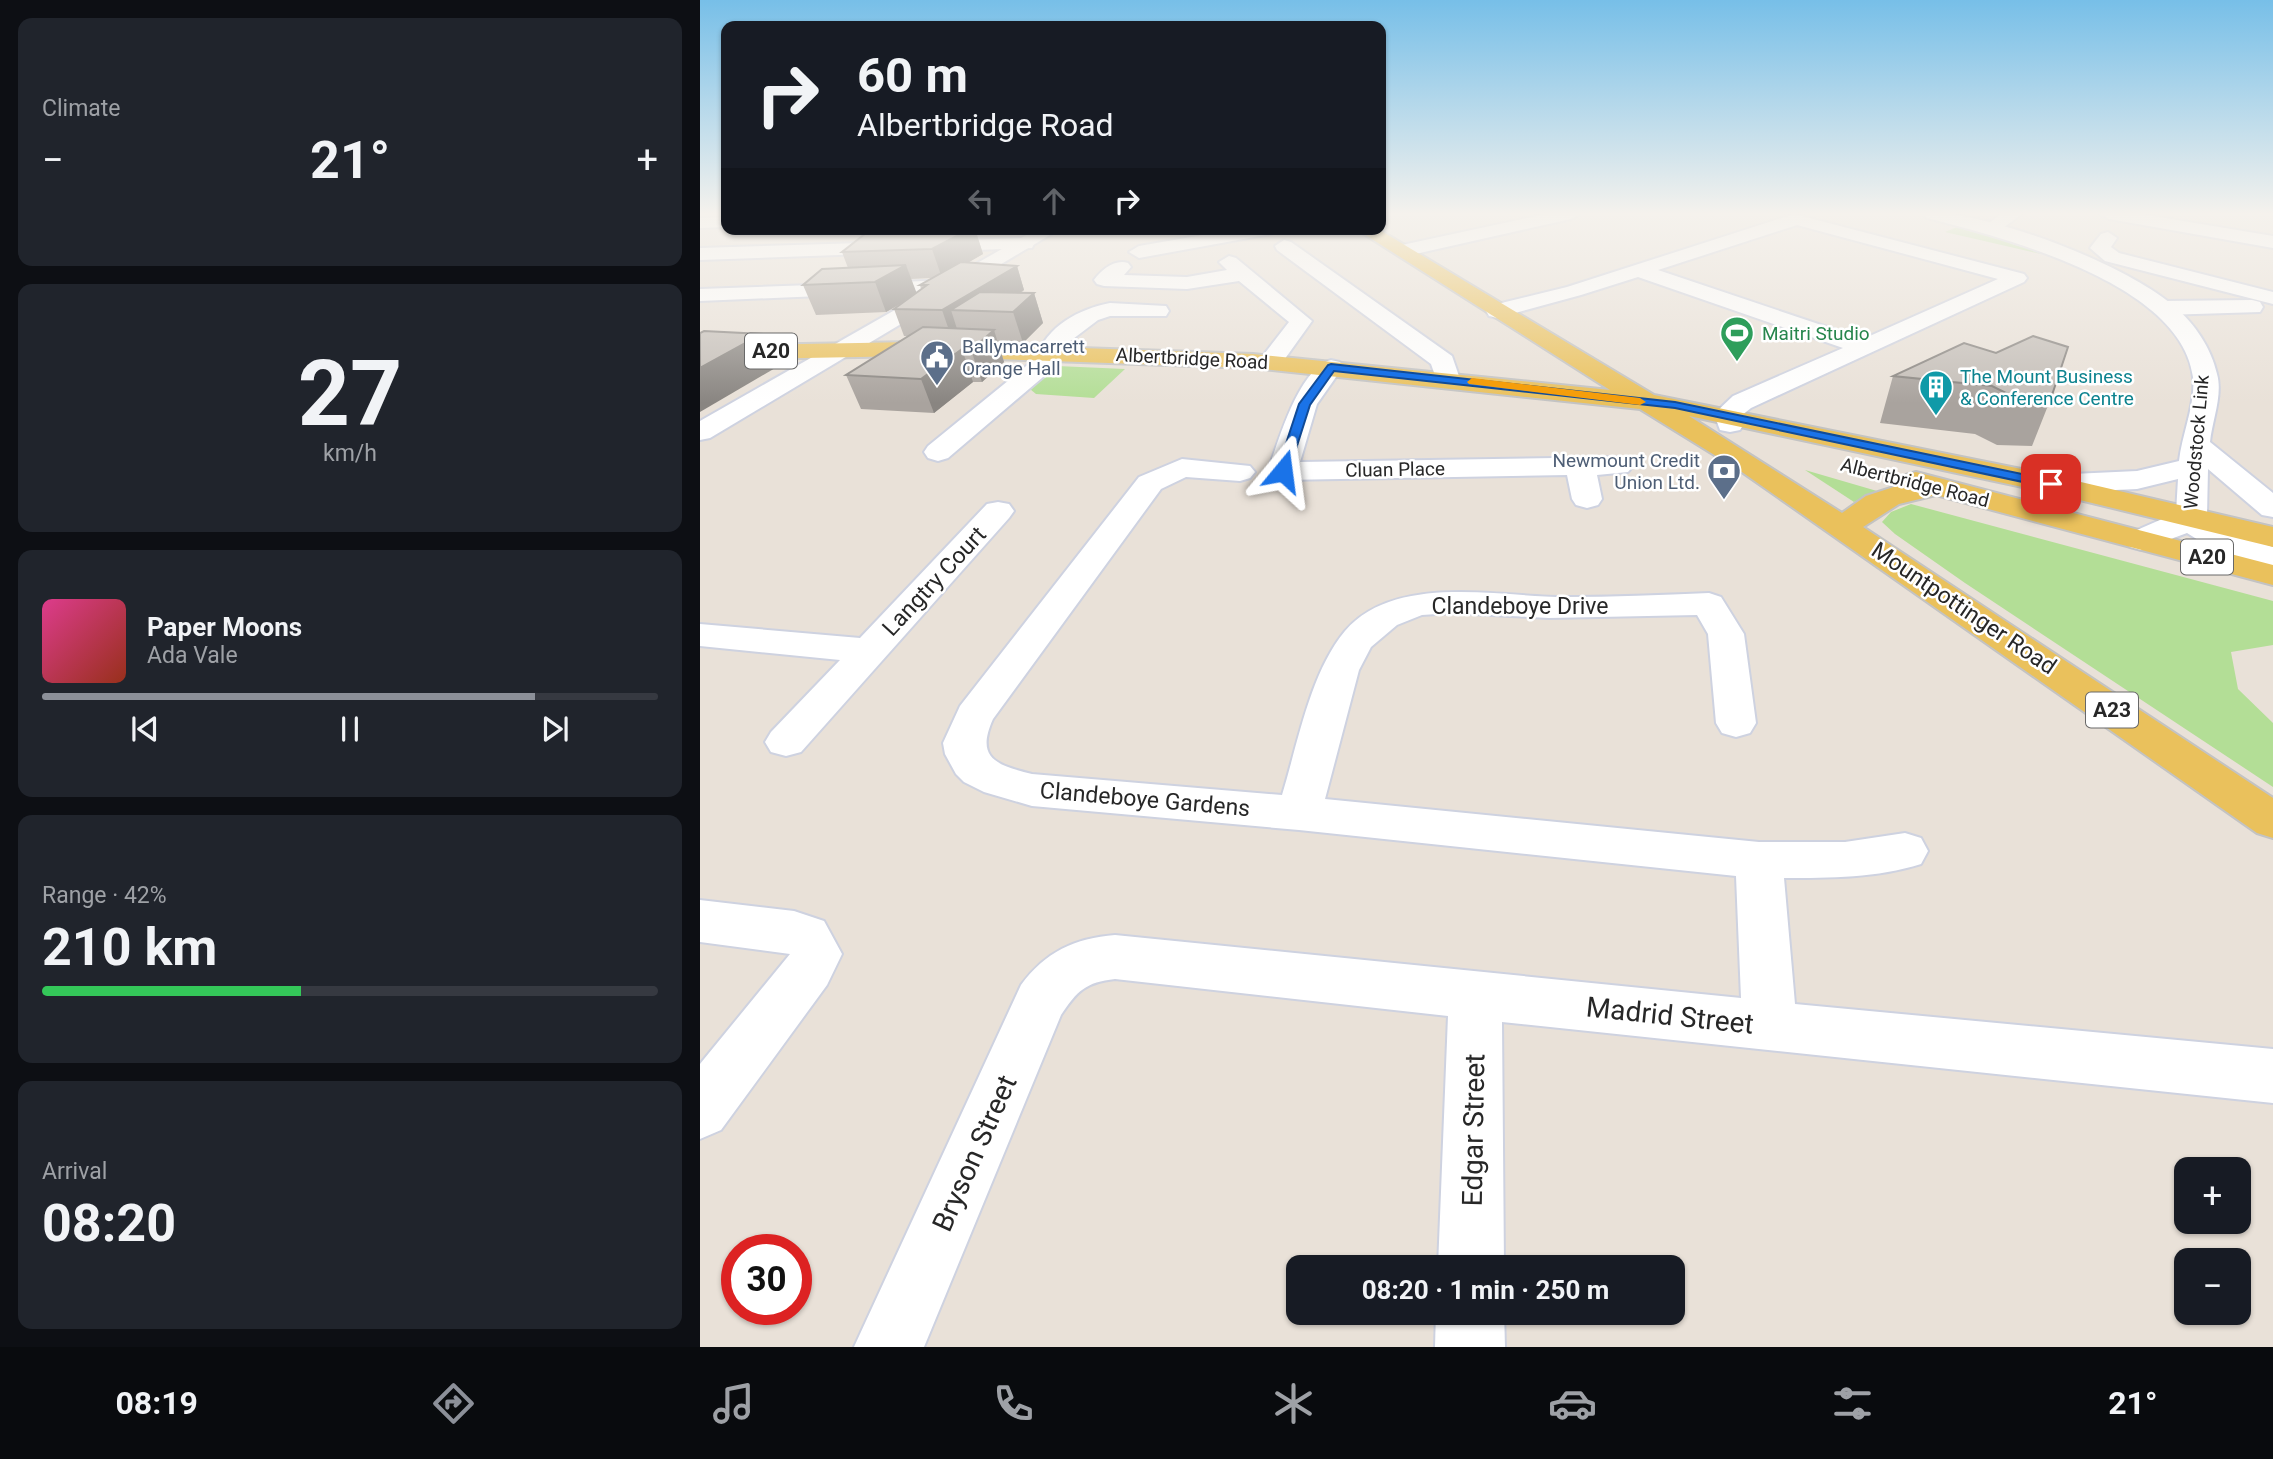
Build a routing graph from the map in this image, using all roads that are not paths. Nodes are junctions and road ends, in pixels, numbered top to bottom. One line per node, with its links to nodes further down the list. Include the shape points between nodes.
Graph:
1 (969, 277): 12 (street)
2 (1108, 277): 3 (street, via 1104,280 1187,283)
3 (1196, 277)
4 (1246, 277): 23 (street, via 1301,321)
5 (1330, 277): 25 (street, via 1443,361)
6 (1443, 277): 18 (main road, A23)
7 (1614, 277): 18 (street)
8 (1658, 277): 19 (street)
9 (2013, 277): 19 (street, via 2017,278)
10 (2115, 277): 16 (street, Woodstock Link)
11 (2190, 277): 14 (street)
12 (954, 286): 13 (street); 20 (street)
13 (700, 295)
14 (2273, 298)
15 (2273, 305): 16 (street)
16 (2163, 308): 30 (street, Woodstock Link, via 2187,332 2206,374)
17 (1158, 311): 21 (street, via 1093,311 1052,343)
18 (1497, 311): 26 (main road, A23)
19 (1864, 347): 27 (street, via 1742,401)
20 (842, 349): 21 (main road, Albertbridge Road / A20); 22 (main road, Albertbridge Road / A20); 28 (street)
21 (1049, 351): 23 (main road, Albertbridge Road / A20); 29 (street, via 1047,361)
22 (700, 353)
23 (1270, 362): 24 (main road, Albertbridge Road / A20)
24 (1331, 367): 25 (main road, Albertbridge Road / A20); 31 (street, Cluan Place, via 1304,404 1283,471)
25 (1447, 379): 26 (main road, Albertbridge Road / A20, via 1599,397)
26 (1662, 411): 27 (main road, Albertbridge Road / A20); 35 (main road, Albertbridge Road / A20, via 1803,455); 40 (main road, Mountpottinger Road / A23)
27 (1729, 419): 34 (main road, Albertbridge Road / A20); 35 (main road, via 1886,465)
28 (700, 432)
29 (938, 452)
30 (2194, 456): 34 (street, via 2137,480); 37 (street); 39 (street, Woodstock Link)
31 (1580, 466): 32 (street, Cluan Place); 36 (street)
32 (1618, 466)
33 (1240, 471): 49 (street, Clandeboye Gardens, via 1191,454 1150,483 974,716 964,741 968,761 991,779 1032,790)
34 (2051, 484): 39 (main road, Albertbridge Road / A20)
35 (1933, 485): 40 (main road, via 1889,495); 42 (main road, Albertbridge Road / A20)
36 (1587, 499)
37 (2273, 508)
38 (998, 511): 46 (street, Langtry Court)
39 (2191, 517): 41 (main road, Albertbridge Road / A20); 42 (street, Woodstock Link); 43 (street, via 2209,535)
40 (1845, 527): 50 (main road, Mountpottinger Road / A23)
41 (2273, 537)
42 (2141, 540): 44 (main road, Albertbridge Road / A20)
43 (2273, 557)
44 (2273, 575)
45 (700, 635): 46 (street, Langtry Court)
46 (870, 651): 48 (street, Langtry Court)
47 (1736, 723): 49 (street, Clandeboye Drive, via 1726,634 1709,604 1409,607 1364,630 1345,660)
48 (786, 742)
49 (1299, 813): 52 (street, Clandeboye Gardens)
50 (2273, 821)
51 (1905, 851): 52 (street, Clandeboye Gardens, via 1845,860)
52 (1759, 860): 56 (street)
53 (700, 921): 58 (street, via 794,932 806,936 816,954)
54 (1069, 967): 55 (street, Madrid Street, via 1091,958 1115,957); 61 (street, Bryson Street, via 1040,1002)
55 (1475, 994): 56 (street, Madrid Street); 59 (street, Edgar Street)
56 (1770, 1026): 57 (street, Madrid Street)
57 (2273, 1076)
58 (700, 1110)
59 (1471, 1255)
60 (1470, 1325): 62 (street)
61 (889, 1347)
62 (1470, 1347)

